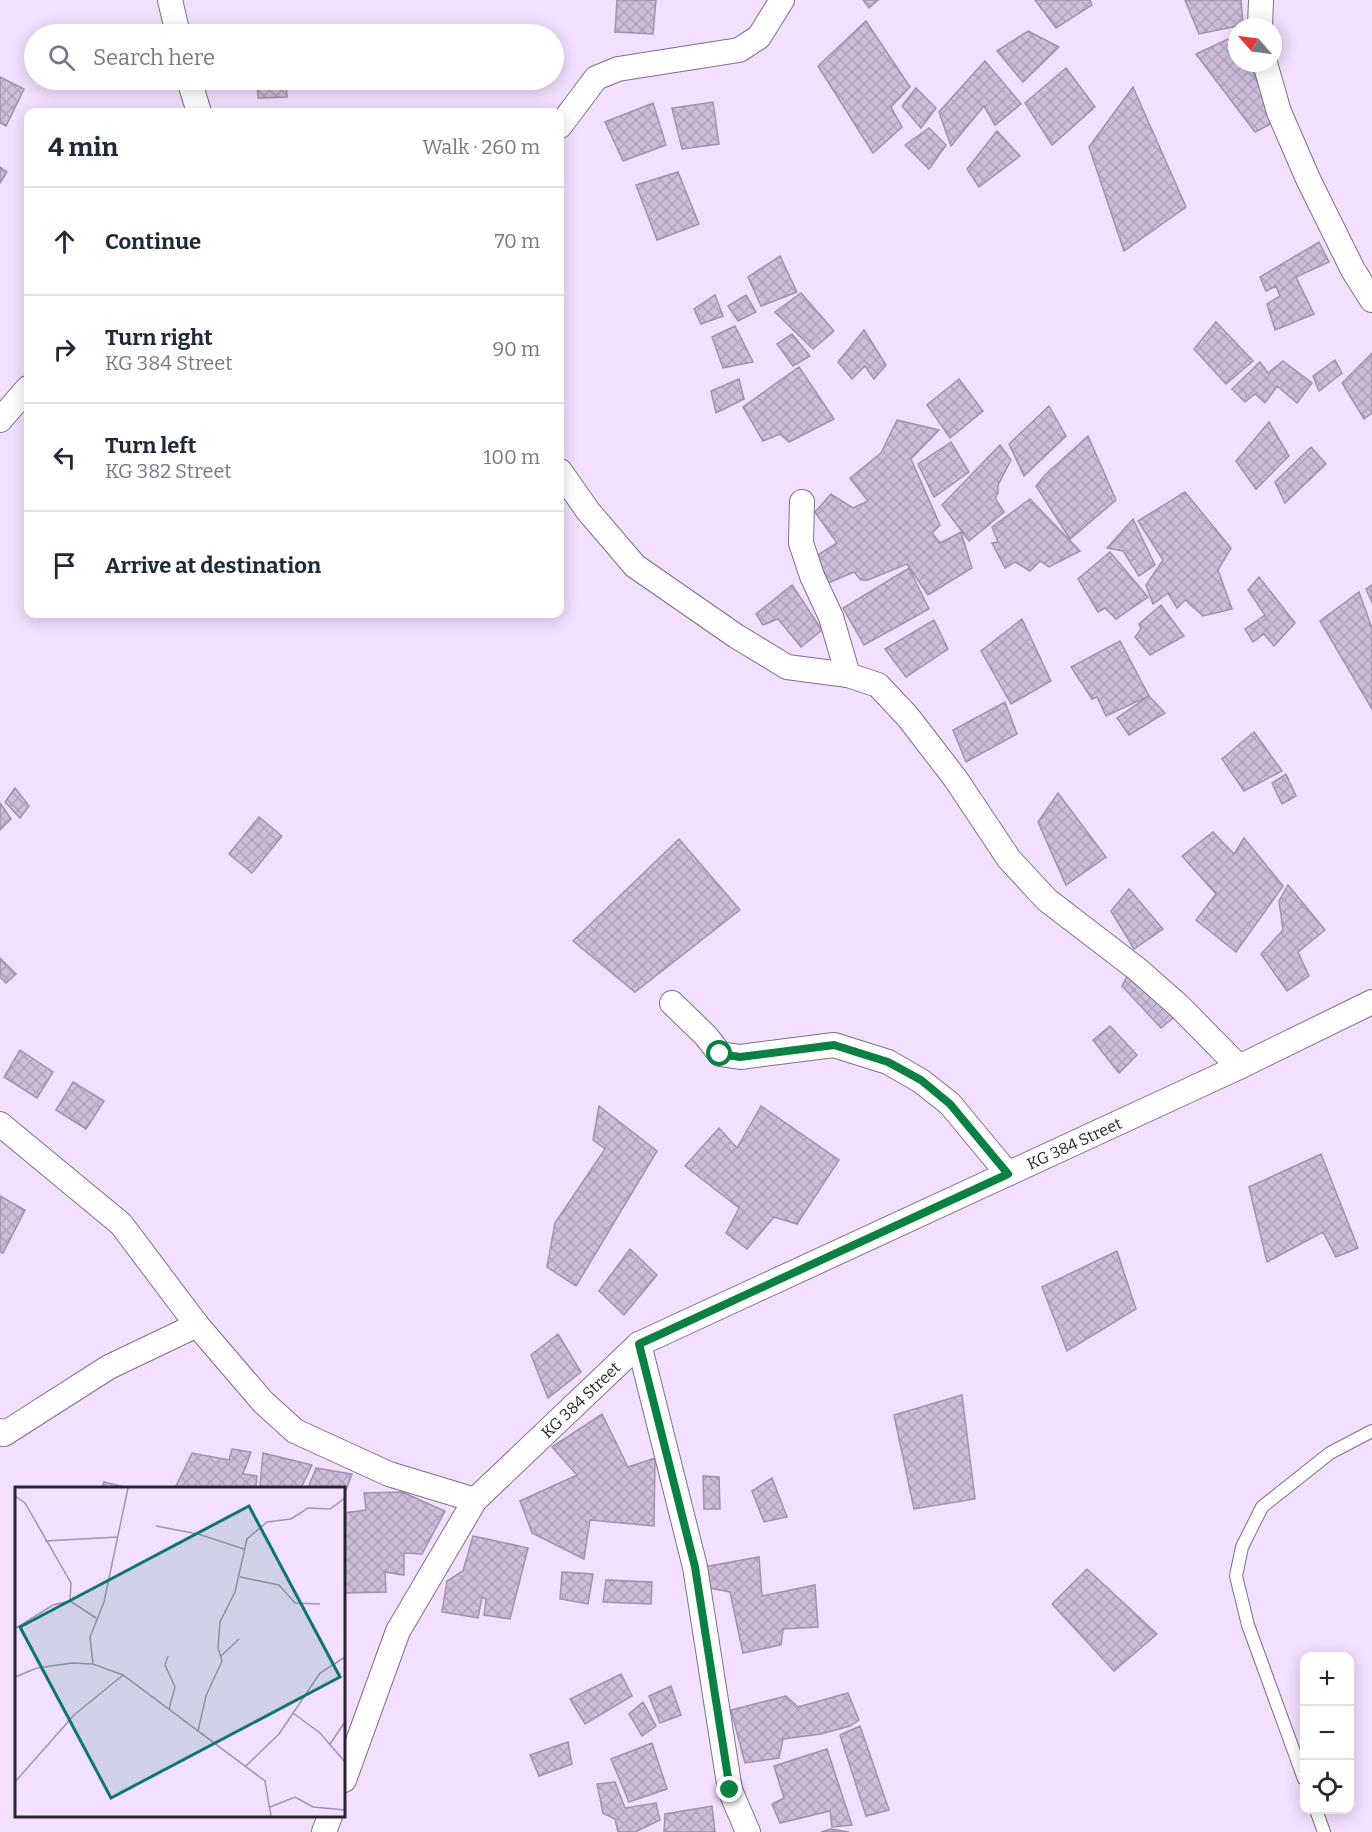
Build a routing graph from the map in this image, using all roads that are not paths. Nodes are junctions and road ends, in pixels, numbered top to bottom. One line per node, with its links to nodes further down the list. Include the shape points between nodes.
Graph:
1 (170, 0): 5 (street)
2 (782, 0): 9 (street, via 759,37 739,50 618,69 596,78)
3 (1261, 0): 4 (street)
4 (1260, 18)
5 (176, 24)
6 (1268, 72): 10 (street, via 1279,112 1309,181)
7 (192, 90): 8 (street)
8 (198, 108)
9 (564, 121)
10 (1372, 300)
11 (24, 393): 12 (street)
12 (0, 420)
13 (564, 477): 15 (street, via 635,566 787,668)
14 (802, 502): 15 (street, via 801,543 831,617)
15 (848, 675): 18 (street, via 878,685 908,717 1009,859 1047,900 1137,969)
16 (1372, 1002): 18 (street, KG 384 Street)
17 (672, 1003): 20 (street, via 720,1054 740,1057 834,1045 888,1062 921,1080 950,1104)
18 (1239, 1067): 20 (street, KG 384 Street)
19 (0, 1124): 21 (street, via 122,1224)
20 (1008, 1174): 22 (street, KG 384 Street)
21 (197, 1325): 24 (street, via 109,1367); 25 (street, via 263,1402 295,1431 389,1474)
22 (639, 1344): 25 (street, KG 384 Street); 31 (street, via 695,1567 730,1790)
23 (1372, 1431): 26 (lane, via 1330,1453 1262,1507 1242,1547 1236,1576 1248,1625)
24 (1, 1436)
25 (475, 1500): 27 (street, KG 384 Street, via 398,1631)
26 (1300, 1765)
27 (345, 1777)
28 (1318, 1814): 32 (lane)
29 (329, 1817): 30 (street)
30 (324, 1832)
31 (748, 1832)
32 (1324, 1832)

